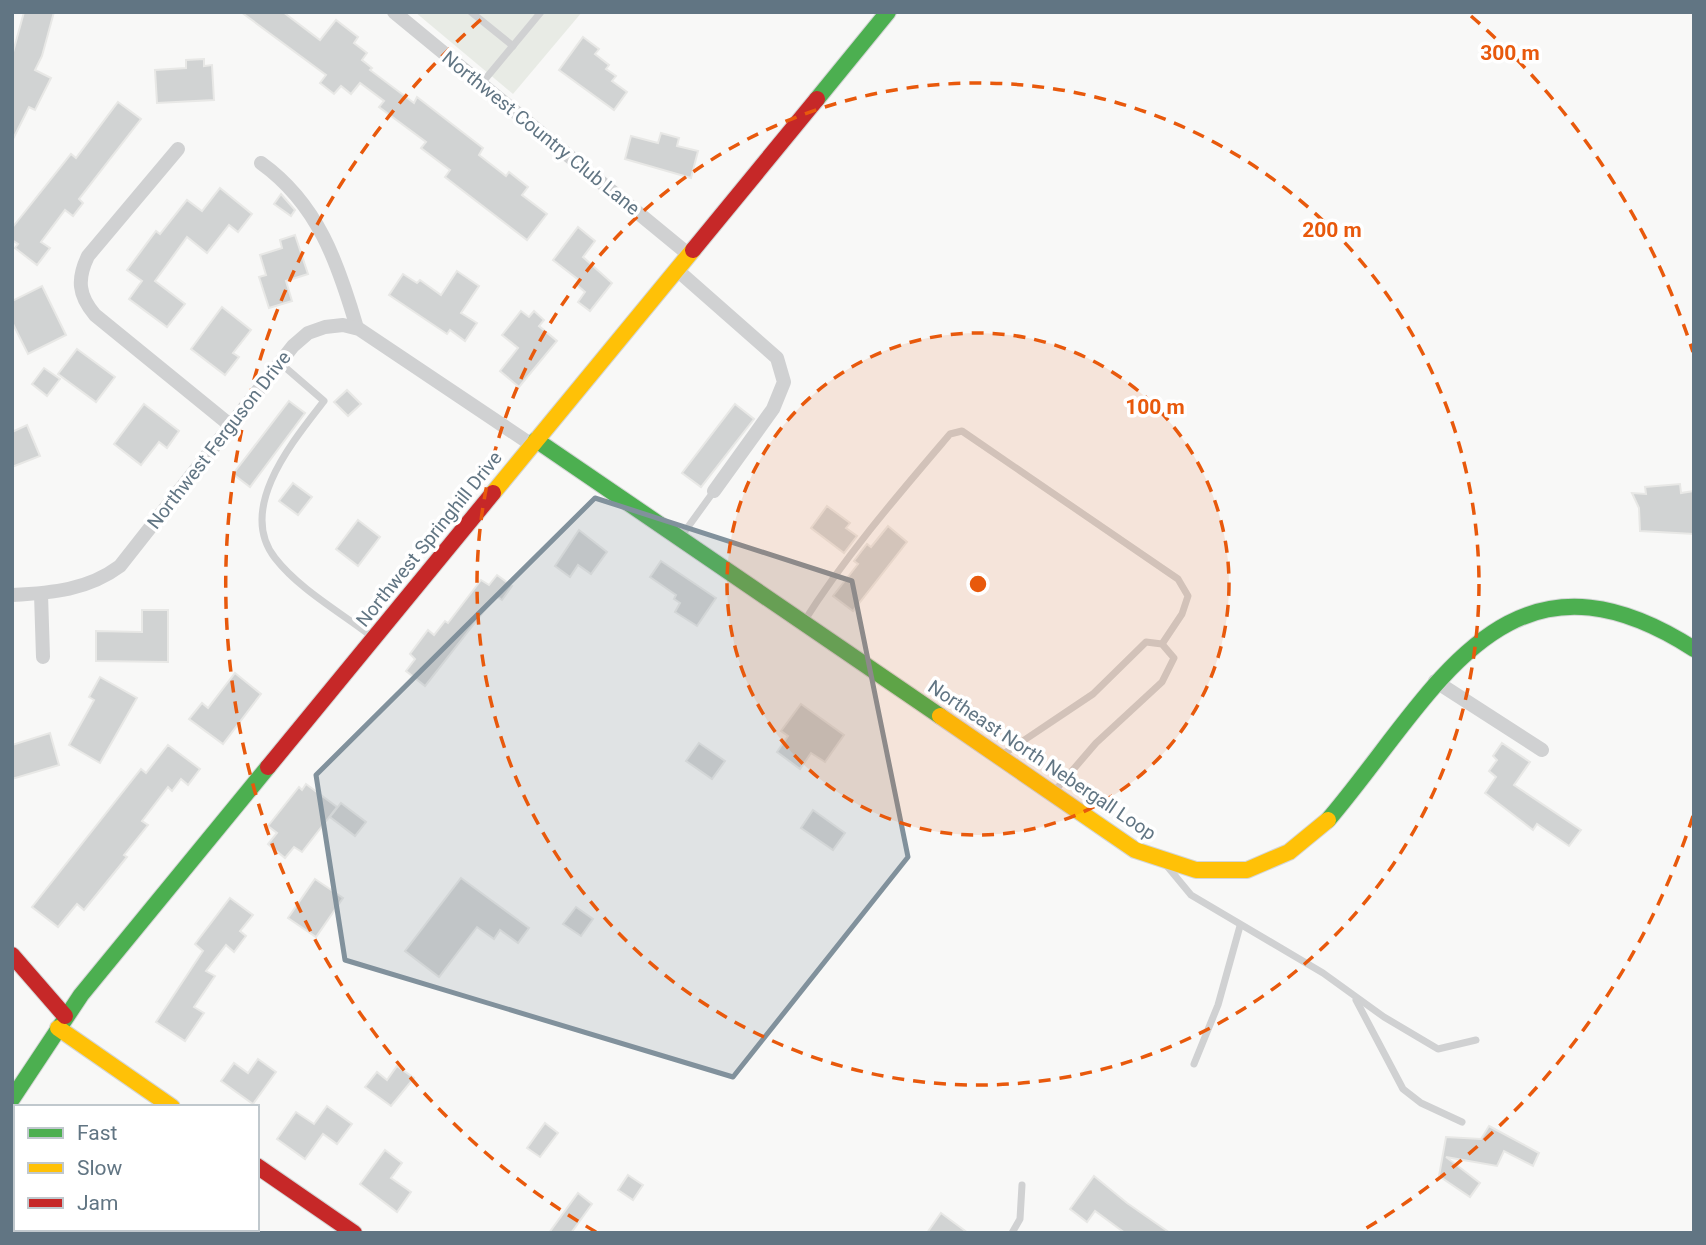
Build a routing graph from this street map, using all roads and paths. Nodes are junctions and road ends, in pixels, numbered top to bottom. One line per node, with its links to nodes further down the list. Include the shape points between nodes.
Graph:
1 (394, 12): 6 (street, Northwest Country Club Lane)
2 (471, 12): 5 (lane)
3 (888, 12): 9 (street, Northwest Springhill Drive)
4 (539, 13): 5 (lane)
5 (513, 46): 6 (lane)
6 (481, 84): 9 (street, Northwest Country Club Lane)
7 (178, 149): 13 (street, via 88,256 80,272 80,288 85,303 103,323)
8 (261, 163): 11 (street, via 286,181 312,216 339,265)
9 (688, 254): 10 (street, Northwest Springhill Drive)
10 (676, 269): 14 (street, Northwest Springhill Drive); 15 (street, via 774,354 784,376 781,396)
11 (357, 328): 12 (street, Northwest Ferguson Drive, via 343,325 308,333); 14 (street, Northwest Ferguson Drive)
12 (279, 362): 13 (street, Northwest Ferguson Drive); 20 (lane, via 324,401 278,463 261,521 266,542 298,580)
13 (230, 425): 17 (street, Northwest Ferguson Drive, via 120,566 101,581)
14 (534, 443): 16 (street, Northeast North Nebergall Loop); 20 (street, Northwest Springhill Drive)
15 (714, 491): 16 (lane)
16 (679, 538): 19 (street, Northeast North Nebergall Loop)
17 (41, 594): 18 (street, Northwest Ferguson Drive); 23 (street)
18 (12, 595)
19 (803, 624): 21 (lane, via 835,572 898,495 950,434 962,431 1178,579 1188,596); 26 (street, Northeast North Nebergall Loop)
20 (374, 639): 32 (street, Northwest Springhill Drive)
21 (1162, 644): 26 (lane, via 1146,642 1093,694); 27 (lane, via 1174,658 1162,682 1096,743)
22 (1694, 649): 24 (street, Northeast North Nebergall Loop, via 1625,612 1565,608 1503,624)
23 (43, 656)
24 (1435, 681): 25 (street); 28 (street, Northeast North Nebergall Loop, via 1344,805 1294,851 1227,872)
25 (1542, 750)
26 (999, 758): 27 (street, Northeast North Nebergall Loop)
27 (1052, 794): 28 (street, Northeast North Nebergall Loop, via 1135,850)
28 (1166, 865): 29 (lane, via 1191,895)
29 (1240, 926): 31 (lane); 34 (lane, via 1218,1005)
30 (12, 956): 32 (street)
31 (1354, 996): 33 (lane, via 1438,1049); 37 (lane, via 1403,1089)
32 (62, 1022): 35 (street, Northwest Springhill Drive); 36 (street)
33 (1476, 1040)
34 (1194, 1064)
35 (12, 1099)
36 (169, 1105)
37 (1462, 1122)
38 (259, 1167): 40 (street)
39 (1022, 1185): 41 (lane, via 1020,1219)
40 (354, 1233)
41 (1012, 1233)

